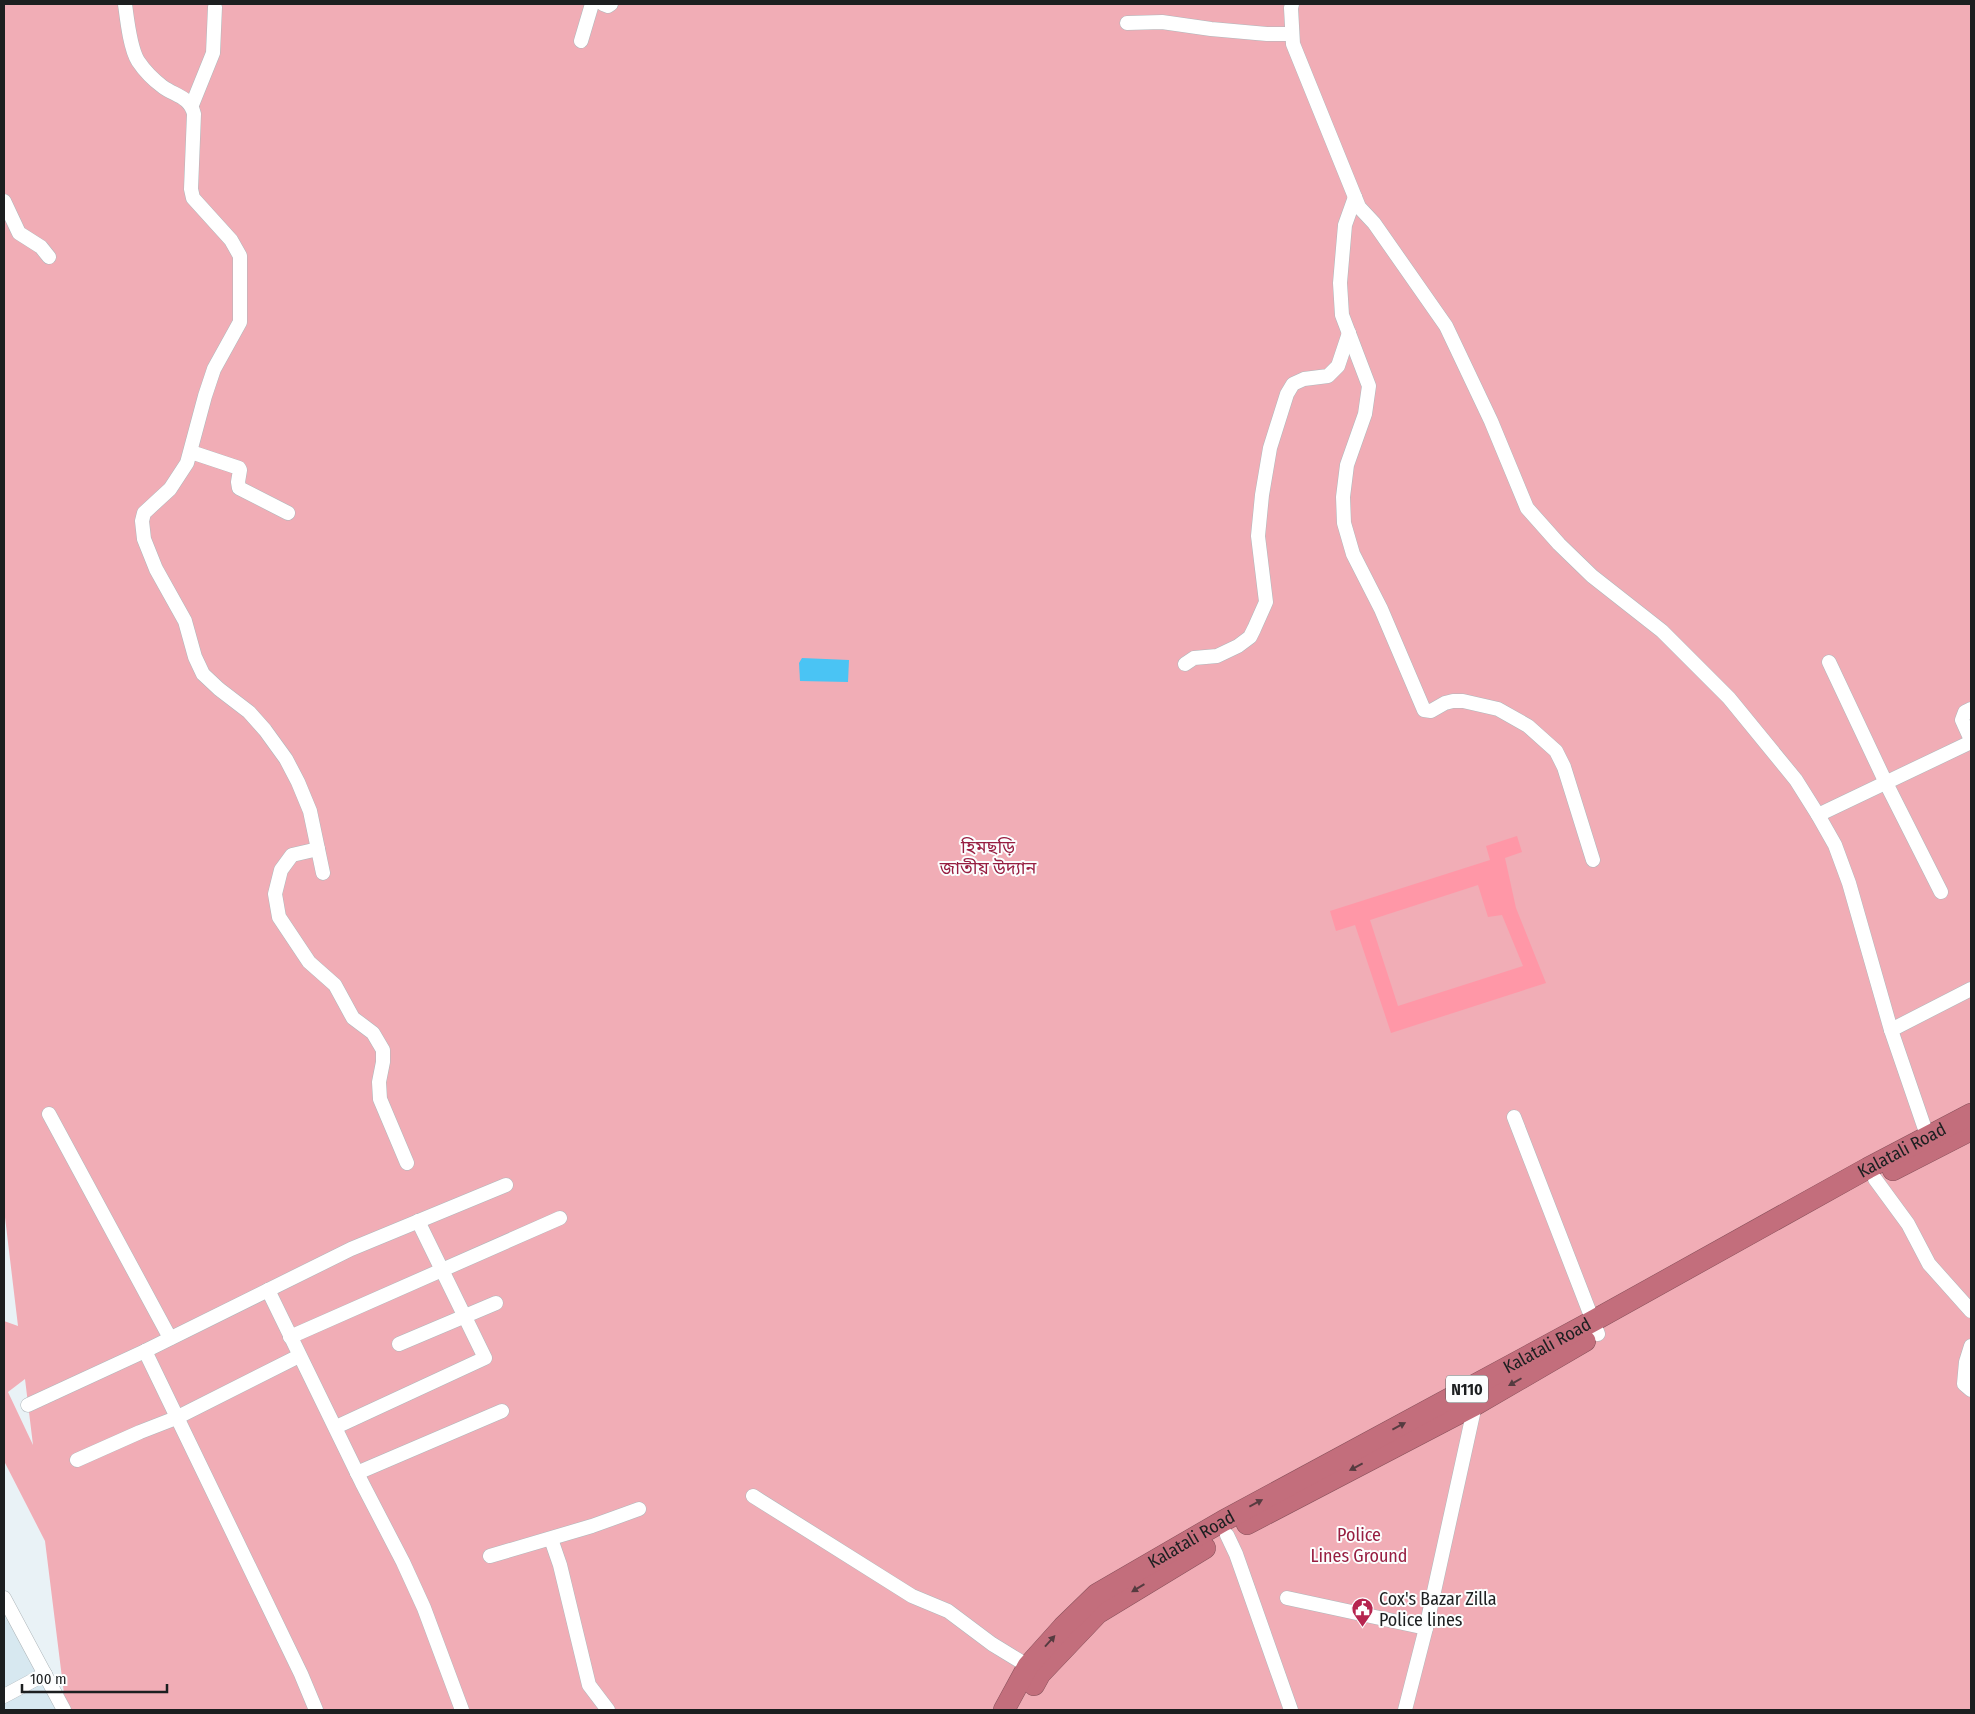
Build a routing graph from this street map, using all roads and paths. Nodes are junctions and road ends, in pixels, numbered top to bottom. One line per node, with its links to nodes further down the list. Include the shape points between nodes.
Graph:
1 (125, 4): 10 (street, via 137,60 162,86)
2 (592, 4): 9 (street)
3 (603, 4): 4 (street)
4 (611, 4)
5 (1292, 4): 8 (street)
6 (215, 6): 10 (street, via 213,53)
7 (1128, 23): 8 (street, via 1162,22)
8 (1292, 34): 12 (street, via 1292,44)
9 (581, 41)
10 (192, 106): 15 (street, via 193,198 231,240 240,256 241,311 238,328 214,369)
11 (4, 201): 13 (street, via 20,233 41,247)
12 (1357, 202): 14 (street, via 1345,225 1340,283 1342,315); 22 (street, via 1446,326 1491,421 1526,508 1592,576 1662,631 1730,698 1796,780)
13 (49, 257)
14 (1349, 333): 18 (street, via 1338,366 1328,376 1304,379 1293,384 1287,394 1270,448 1262,495 1258,536 1266,602 1254,629 1250,637 1238,646 1217,656 1194,658); 24 (street, via 1369,386 1365,414 1348,465 1343,497 1344,523 1353,554 1381,609 1424,710 1431,711 1445,703 1463,701 1498,709 1528,726 1556,751 1564,767)
15 (191, 452): 16 (street, via 239,468 239,488); 23 (street, via 170,489 144,513 144,539 156,569 185,621 203,674 249,712 286,759 310,811)
16 (288, 513)
17 (1829, 662): 21 (street)
18 (1185, 664)
19 (1971, 709): 20 (street, via 1965,712 1962,720)
20 (1971, 741): 21 (street)
21 (1886, 783): 22 (street); 26 (street)
22 (1818, 815): 28 (street, via 1835,845 1849,883)
23 (318, 849): 25 (street); 34 (street, via 292,855 281,870 275,894 279,917 309,962 335,985 354,1018 373,1033 383,1050 380,1098)
24 (1593, 860)
25 (322, 873)
26 (1941, 892)
27 (1971, 989): 28 (street)
28 (1891, 1030): 33 (street)
29 (49, 1114): 46 (street)
30 (1971, 1114): 33 (highway, Kalatali Road / N110)
31 (1514, 1117): 44 (street)
32 (1971, 1130): 35 (highway, Kalatali Road / N110)
33 (1928, 1135): 44 (highway, Kalatali Road / N110)
34 (407, 1163)
35 (1875, 1179): 42 (street, via 1908,1224 1929,1264); 44 (highway, Kalatali Road / N110)
36 (506, 1185): 38 (street)
37 (560, 1218): 39 (street)
38 (418, 1221): 39 (street); 40 (street, via 351,1249)
39 (442, 1269): 43 (street); 45 (street)
40 (268, 1290): 45 (street); 46 (street)
41 (496, 1303): 43 (street)
42 (1971, 1311)
43 (464, 1315): 47 (street); 57 (street, via 485,1358)
44 (1596, 1328): 53 (highway, Kalatali Road / N110, one-way to 53); 55 (highway, Kalatali Road / N110)
45 (290, 1337): 50 (street)
46 (170, 1338): 49 (street)
47 (399, 1344)
48 (1971, 1346): 51 (street, via 1964,1384)
49 (145, 1351): 52 (street); 56 (street)
50 (300, 1356): 56 (street); 57 (street)
51 (1971, 1390)
52 (28, 1405)
53 (1474, 1405): 55 (highway, Kalatali Road / N110); 67 (street)
54 (502, 1411): 59 (street)
55 (1442, 1412): 62 (highway, Kalatali Road / N110, one-way to 62); 68 (highway, Kalatali Road / N110, one-way to 55, via 1096,1594 1223,1521)
56 (176, 1418): 58 (street); 72 (street, via 302,1674)
57 (336, 1427): 59 (street)
58 (77, 1460)
59 (357, 1473): 73 (street, via 424,1608)
60 (752, 1496): 68 (street, via 912,1596 948,1611)
61 (639, 1509): 63 (street)
62 (1227, 1535): 76 (highway, Kalatali Road / N110, one-way to 76, via 1098,1613 1040,1674); 77 (street)
63 (552, 1539): 64 (street); 74 (street, via 590,1685)
64 (490, 1556)
65 (4, 1598): 69 (street)
66 (1287, 1598): 67 (street)
67 (1426, 1628): 78 (street)
68 (1028, 1666): 75 (highway, Kalatali Road / N110)
69 (45, 1674): 70 (street); 71 (street)
70 (4, 1696)
71 (64, 1710)
72 (316, 1710)
73 (462, 1710)
74 (608, 1710)
75 (1004, 1710)
76 (1019, 1710)
77 (1291, 1710)
78 (1406, 1710)

